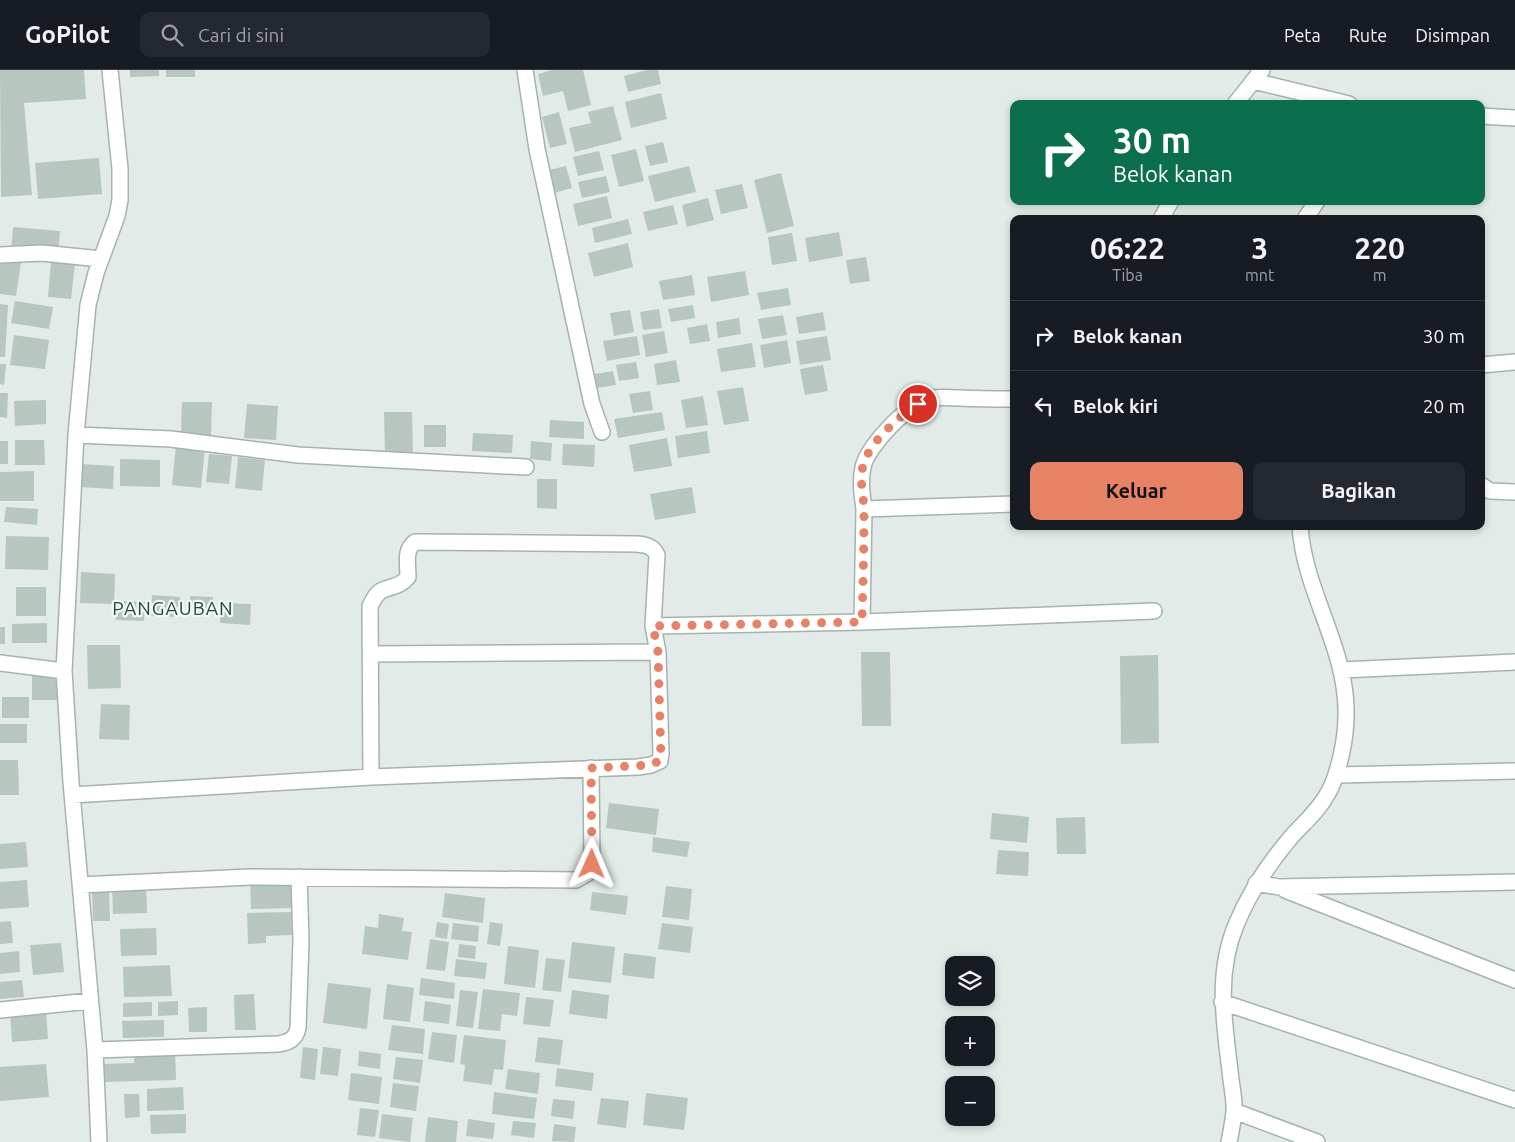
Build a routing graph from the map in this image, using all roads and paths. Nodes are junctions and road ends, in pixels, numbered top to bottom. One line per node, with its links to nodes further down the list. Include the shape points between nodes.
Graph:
1 (110, 70): 9 (street, via 120,200)
2 (525, 70): 13 (street, via 537,149 590,395)
3 (1257, 76): 4 (street); 5 (street)
4 (1238, 100)
5 (1336, 100)
6 (1485, 116): 7 (street)
7 (1515, 118)
8 (0, 255): 9 (street, via 42,253)
9 (102, 260): 14 (street, via 88,305)
10 (1515, 362): 11 (street)
11 (1485, 365)
12 (1010, 399): 19 (street, via 933,398 909,410 886,432 863,466)
13 (602, 432)
14 (76, 435): 15 (street, via 171,439 298,455); 29 (street)
15 (526, 467)
16 (1485, 488): 17 (street, via 1490,491)
17 (1515, 492)
18 (1010, 504): 19 (street)
19 (864, 509): 22 (street)
20 (1300, 530): 28 (street, via 1306,562)
21 (1154, 611): 22 (street)
22 (862, 622): 23 (street)
23 (653, 626): 24 (street); 25 (street, via 657,555 650,546 415,542 408,550 408,577 400,584 382,590 370,606)
24 (658, 652): 25 (street); 30 (street, via 660,761 646,766)
25 (371, 654): 33 (street)
26 (1515, 662): 28 (street)
27 (0, 664): 29 (street)
28 (1342, 670): 32 (street, via 1346,717)
29 (64, 672): 34 (street)
30 (591, 768): 33 (street); 35 (street, via 592,864 588,873 576,880)
31 (1515, 771): 32 (street)
32 (1337, 775): 37 (street, via 1315,813)
33 (371, 777): 34 (street)
34 (72, 795): 38 (street)
35 (299, 877): 38 (street); 44 (street, via 298,1028 292,1040 278,1044)
36 (1515, 882): 39 (street)
37 (1256, 883): 39 (street); 42 (street, via 1228,947)
38 (80, 885): 41 (street)
39 (1279, 887): 40 (street)
40 (1515, 980)
41 (90, 1001): 43 (street); 44 (street)
42 (1222, 1002): 45 (street); 46 (street)
43 (0, 1010)
44 (96, 1050): 47 (street)
45 (1515, 1100)
46 (1234, 1111): 48 (street); 49 (street)
47 (99, 1142)
48 (1229, 1142)
49 (1318, 1142)

